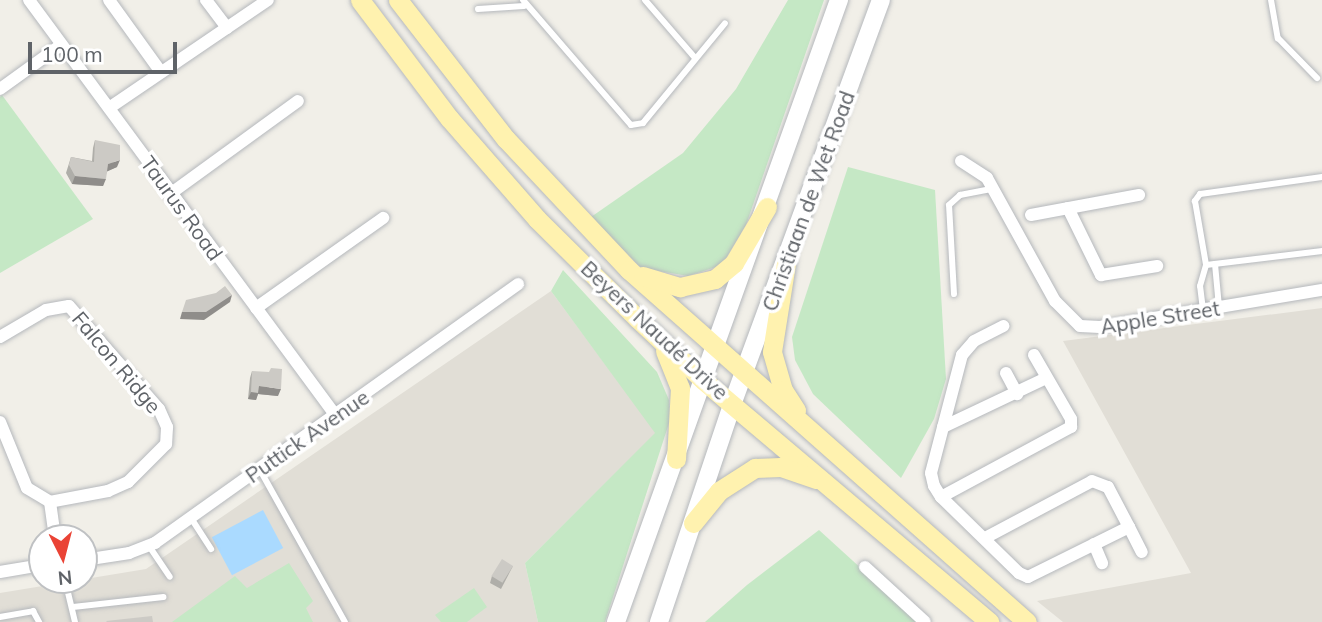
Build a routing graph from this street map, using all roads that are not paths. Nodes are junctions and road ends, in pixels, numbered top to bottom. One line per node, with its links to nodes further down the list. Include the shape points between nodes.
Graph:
1 (29, 0): 15 (street, Taurus Road)
2 (109, 0): 17 (street)
3 (206, 0): 14 (street)
4 (268, 0): 14 (street)
5 (360, 0): 44 (main road, Beyers Naudé Drive, via 449,118 537,219)
6 (398, 0): 36 (main road, Beyers Naudé Drive, via 506,139)
7 (645, 0): 16 (lane)
8 (839, 0): 27 (main road, Christiaan de Wet Road)
9 (881, 0): 32 (main road, Christiaan de Wet Road)
10 (1271, 0): 18 (lane, via 1278,38)
11 (523, 3): 12 (lane); 16 (lane, via 631,125 643,123)
12 (478, 9)
13 (725, 23): 16 (lane)
14 (227, 28): 17 (street)
15 (61, 45): 19 (street); 21 (street, Taurus Road)
16 (695, 58)
17 (161, 72): 21 (street)
18 (1317, 78)
19 (0, 89)
20 (298, 101): 25 (street)
21 (109, 108): 25 (street, Taurus Road)
22 (961, 161): 24 (street, Apple Street, via 985,174)
23 (1322, 177): 34 (lane, via 1200,194 1196,206)
24 (993, 189): 39 (lane, via 960,195 949,205); 42 (street, Apple Street, via 1055,301 1073,323 1100,327)
25 (170, 194): 41 (street, Taurus Road)
26 (1139, 195): 28 (street)
27 (767, 207): 36 (main road, via 734,263 715,279 680,287); 46 (main road, Christiaan de Wet Road)
28 (1068, 208): 29 (street); 35 (street, via 1101,275)
29 (1031, 215)
30 (383, 218): 41 (street)
31 (1322, 251): 33 (lane)
32 (787, 257): 48 (main road, Christiaan de Wet Road); 57 (main road, via 772,352 783,390)
33 (1215, 264): 34 (lane); 40 (lane)
34 (1206, 265): 42 (lane, via 1200,286)
35 (1157, 266)
36 (629, 270): 46 (main road, Beyers Naudé Drive)
37 (518, 284): 54 (street, Puttick Avenue)
38 (1322, 290): 40 (street, Apple Street)
39 (954, 294)
40 (1219, 307): 42 (street, Apple Street)
41 (256, 308): 54 (street, Taurus Road)
42 (1203, 310)
43 (1003, 326): 56 (street, via 974,341 962,355)
44 (656, 336): 51 (main road, Beyers Naudé Drive); 58 (main road, via 680,388)
45 (0, 337): 62 (street, Falcon Ridge, via 47,310 69,306 159,409 167,427 166,444 128,482 108,491)
46 (714, 348): 48 (main road, Beyers Naudé Drive); 51 (main road, Christiaan de Wet Road)
47 (1034, 355): 50 (street)
48 (745, 373): 53 (main road, Christiaan de Wet Road); 57 (main road, Beyers Naudé Drive)
49 (1006, 373): 52 (street)
50 (1046, 378): 52 (street); 61 (street, via 1071,419 1071,428)
51 (703, 380): 53 (main road, Beyers Naudé Drive); 58 (main road, Christiaan de Wet Road)
52 (1017, 394): 56 (street)
53 (733, 402): 60 (main road, Beyers Naudé Drive); 64 (main road, Christiaan de Wet Road)
54 (336, 416): 59 (street, Puttick Avenue)
55 (0, 422): 62 (street, via 27,488)
56 (943, 427): 61 (street, via 931,473)
57 (816, 436): 91 (main road, Beyers Naudé Drive)
58 (676, 458): 87 (main road, Christiaan de Wet Road)
59 (260, 470): 63 (street, Puttick Avenue); 86 (lane)
60 (838, 491): 64 (main road, via 807,474 781,467 755,468 719,491); 90 (main road, Beyers Naudé Drive)
61 (942, 497): 67 (street)
62 (50, 502): 65 (street)
63 (191, 518): 69 (street, Puttick Avenue); 70 (lane)
64 (693, 523): 88 (main road, Christiaan de Wet Road)
65 (53, 524)
66 (1129, 527): 67 (street, via 1108,487 1092,481); 68 (street); 71 (street)
67 (985, 538): 68 (street, via 1028,577)
68 (1094, 544): 73 (street)
69 (149, 546): 72 (street, Puttick Avenue); 77 (lane)
70 (211, 549)
71 (1142, 552)
72 (98, 556)
73 (1102, 563)
74 (28, 567): 76 (street)
75 (865, 567): 89 (street)
76 (0, 572)
77 (170, 577)
78 (69, 594): 80 (lane)
79 (163, 597): 80 (lane)
80 (73, 607): 85 (lane)
81 (21, 611): 82 (lane); 83 (lane); 84 (lane, via 33,611)
82 (0, 617)
83 (22, 622)
84 (40, 622)
85 (75, 622)
86 (345, 622)
87 (616, 622)
88 (659, 622)
89 (925, 622)
90 (989, 622)
91 (1027, 622)

